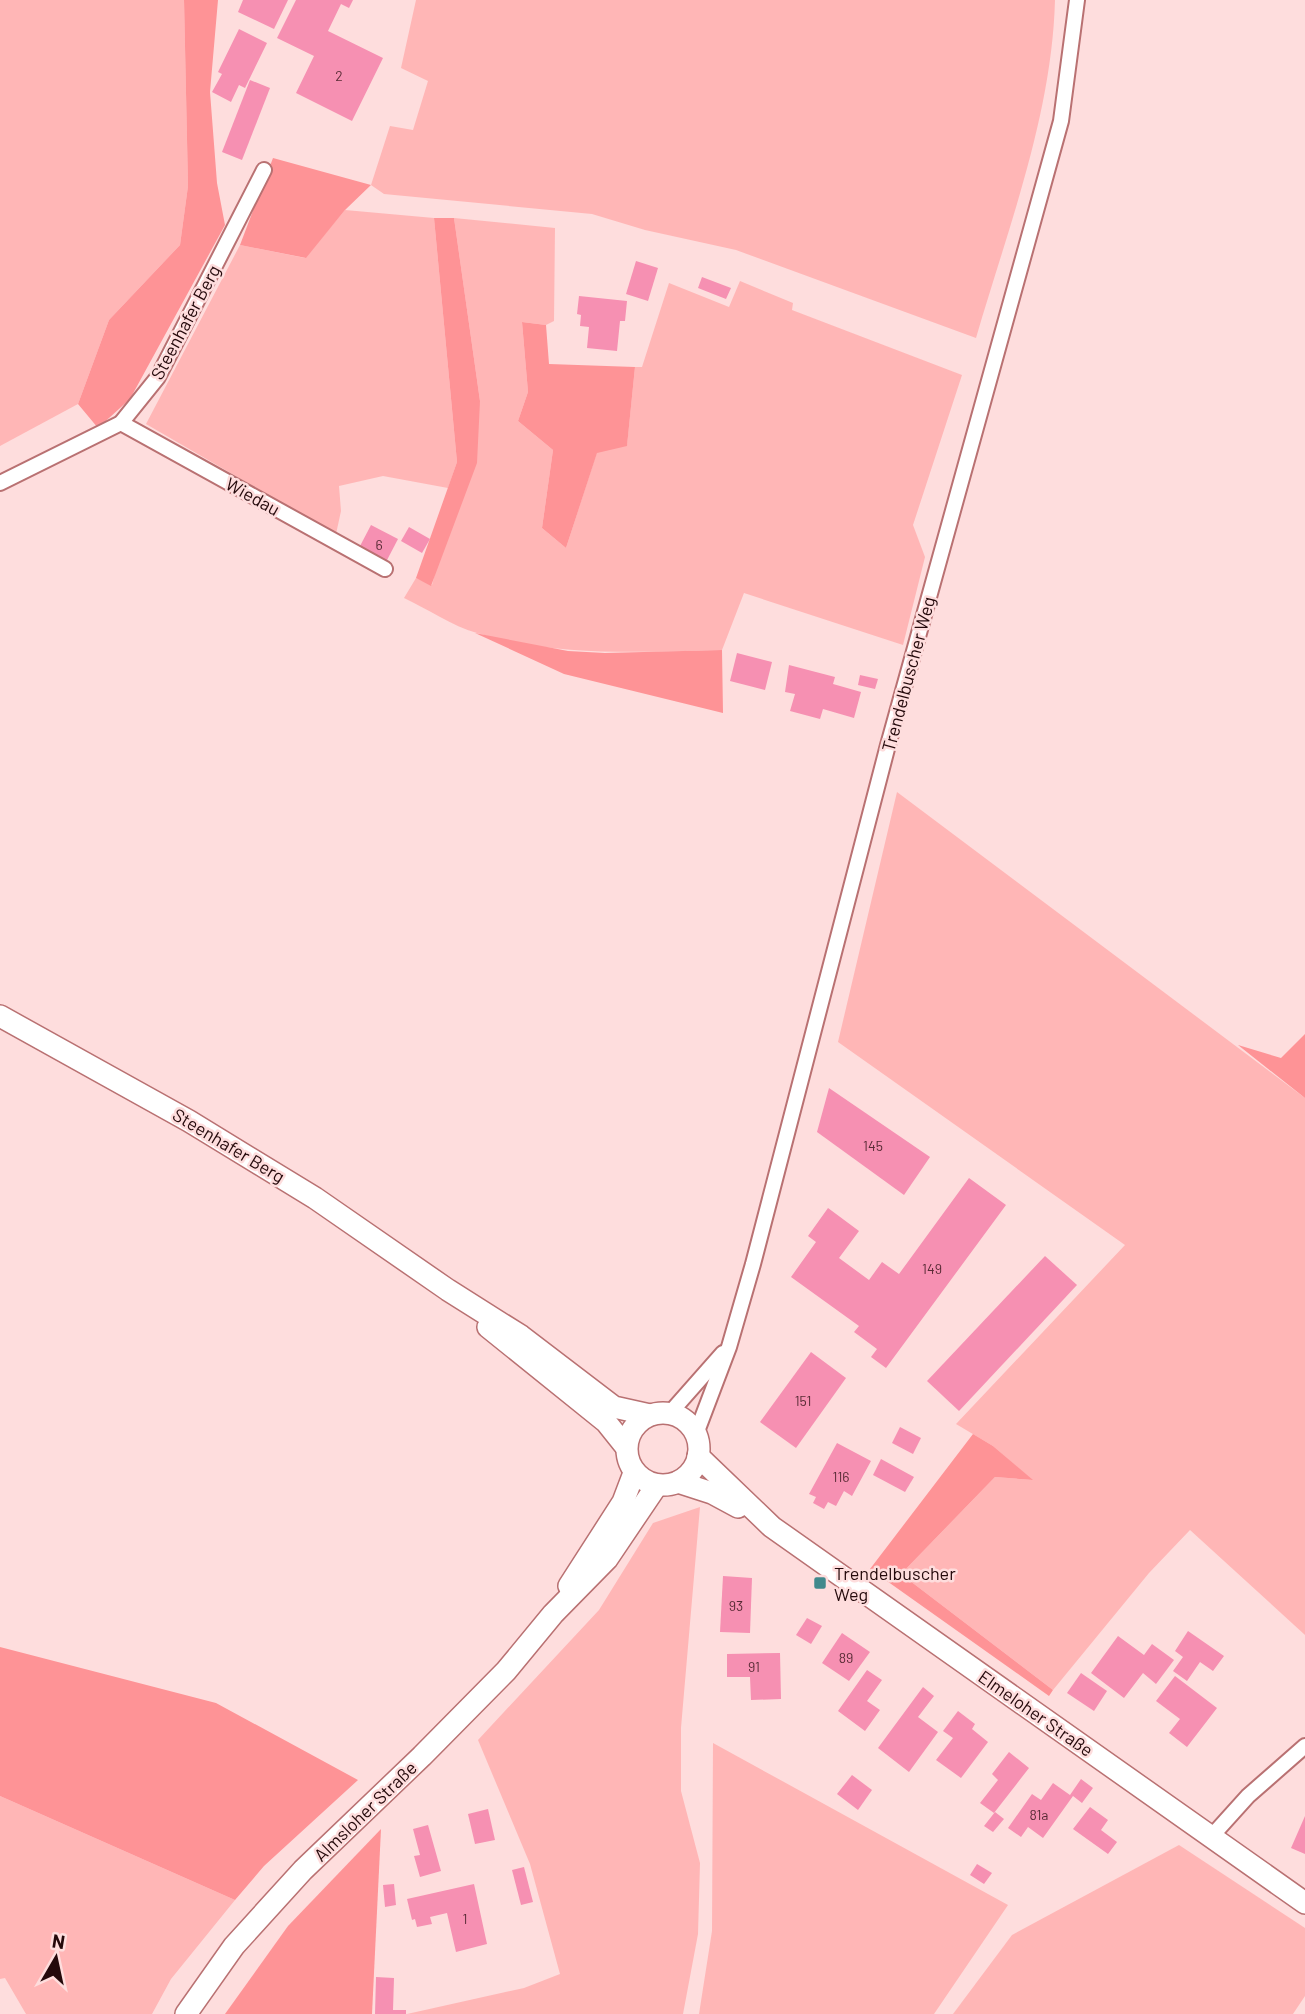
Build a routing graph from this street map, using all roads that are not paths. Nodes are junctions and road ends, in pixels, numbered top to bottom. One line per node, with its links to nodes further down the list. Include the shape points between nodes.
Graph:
1 (1077, 0): 8 (street, Trendelbuscher Weg, via 1061,121)
2 (264, 170): 3 (street, Steenhafer Berg, via 158,377)
3 (121, 423): 4 (street, Steenhafer Berg); 5 (street, Wiedau)
4 (0, 483)
5 (385, 569)
6 (0, 1016): 7 (street, Steenhafer Berg, via 260,1163)
7 (447, 1290): 9 (street, Steenhafer Berg, via 521,1336 614,1407); 11 (street, Steenhafer Berg, via 510,1347 606,1422)
8 (729, 1347): 9 (street, Trendelbuscher Weg); 10 (street, Trendelbuscher Weg)
9 (660, 1414): 10 (street, via 684,1419); 11 (street, via 630,1432)
10 (696, 1434): 12 (street)
11 (626, 1447): 13 (street)
12 (698, 1457): 14 (street); 16 (street, Elmeloher Straße)
13 (634, 1472): 15 (street); 17 (street, Almsloher Straße, via 623,1502)
14 (678, 1482): 15 (street); 16 (street, Elmeloher Straße, via 712,1493)
15 (657, 1485): 17 (street, Almsloher Straße, via 607,1559)
16 (767, 1523): 19 (street, Elmeloher Straße)
17 (553, 1614): 21 (street, Almsloher Straße, via 506,1671 268,1908 234,1946)
18 (1305, 1746): 19 (street, via 1248,1796)
19 (1211, 1837): 20 (street, Elmeloher Straße)
20 (1305, 1903)
21 (186, 2014)

